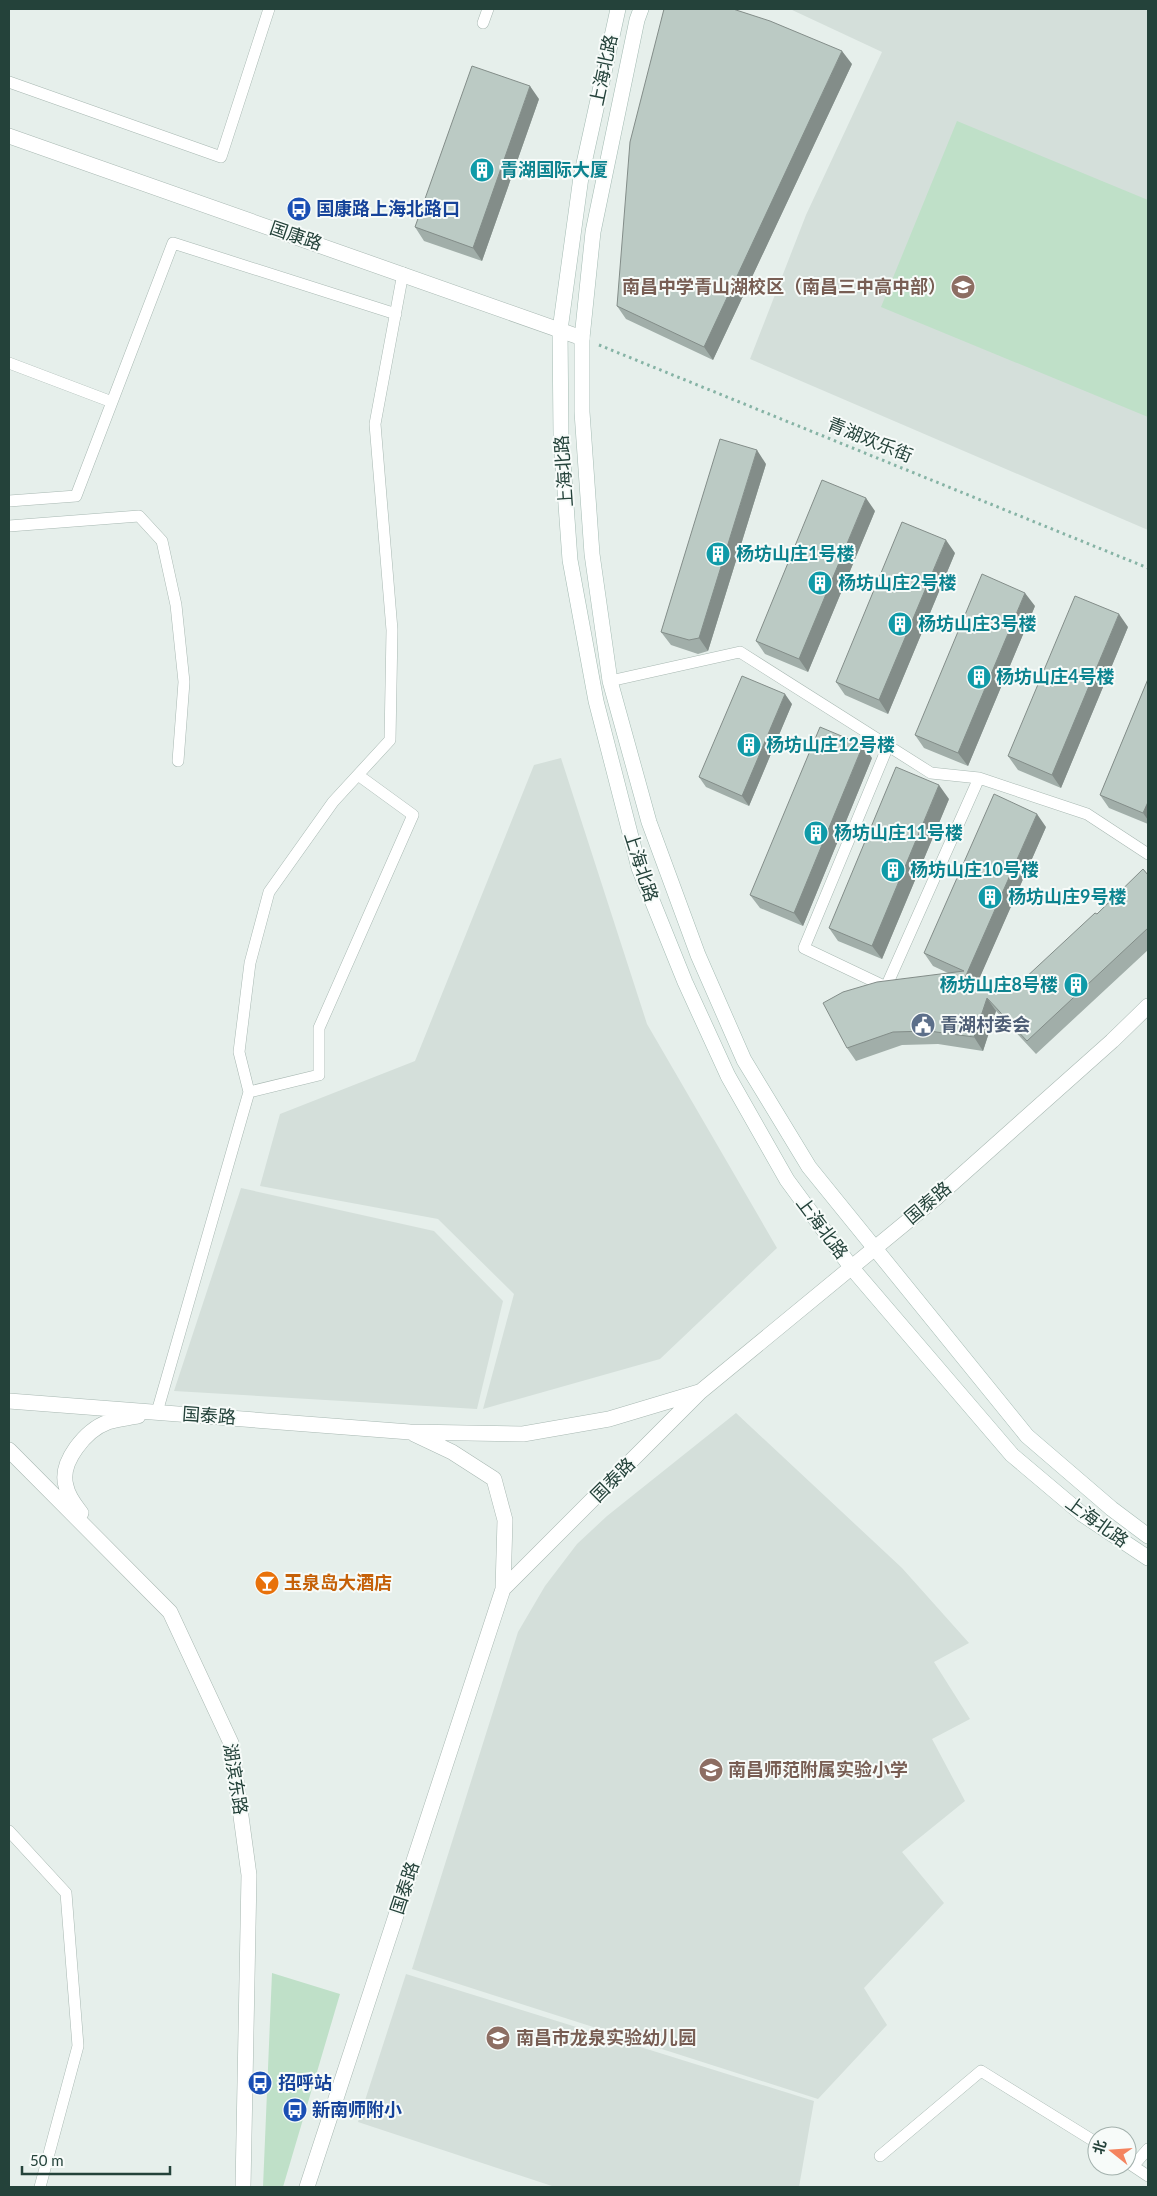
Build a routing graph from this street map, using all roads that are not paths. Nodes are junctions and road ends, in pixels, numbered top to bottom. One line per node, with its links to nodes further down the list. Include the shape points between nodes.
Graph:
1 (269, 9): 6 (lane, via 221,157)
2 (488, 9): 5 (lane)
3 (618, 9): 10 (street, 上海北路, via 581,176)
4 (641, 9): 11 (street, 上海北路, via 593,232)
5 (483, 24)
6 (9, 82)
7 (9, 136): 8 (street, 国康路)
8 (404, 273): 9 (lane); 10 (street, 国康路)
9 (396, 314): 13 (lane, via 172,243); 19 (lane, via 375,424 392,630 390,740)
10 (560, 330): 11 (street, 国康路); 25 (street, 上海北路, via 561,435 570,560 596,701 639,868 684,982 728,1076 787,1180)
11 (582, 338): 16 (street, 上海北路, via 582,412 592,554)
12 (9, 363): 13 (lane)
13 (112, 402): 14 (lane, via 76,496)
14 (9, 501)
15 (9, 526): 18 (lane, via 139,516 162,541 176,605 184,682)
16 (610, 681): 17 (lane, via 740,652); 24 (street, 上海北路, via 649,822 698,955 744,1060 809,1166)
17 (888, 746): 20 (lane, via 931,773); 20 (lane, via 804,948 886,987)
18 (178, 761)
19 (358, 775): 23 (lane, via 333,802 269,892 250,964 239,1052); 23 (lane, via 413,815 319,1028 320,1074)
20 (979, 778): 21 (lane, via 1087,814)
21 (1148, 854)
22 (1148, 1006): 24 (street, 国泰路, via 951,1184)
23 (249, 1092): 28 (lane)
24 (875, 1248): 25 (street, 国泰路); 31 (street, 上海北路, via 1027,1436)
25 (851, 1267): 26 (street, 国泰路); 33 (street, 上海北路, via 1012,1455 1082,1514)
26 (700, 1392): 29 (street, 国泰路, via 609,1419 523,1434); 34 (street, 国泰路)
27 (9, 1401): 28 (street, 国泰路)
28 (157, 1412): 29 (street, 国泰路); 32 (street, via 107,1422 91,1432 70,1458 65,1472 65,1485 71,1499)
29 (410, 1432): 34 (street, 国泰路, via 452,1452 494,1479 505,1520)
30 (9, 1450): 32 (street, 湖滨东路)
31 (1148, 1536)
32 (108, 1550): 43 (street, 湖滨东路, via 170,1612 231,1743 248,1876)
33 (1148, 1558)
34 (504, 1589): 44 (street, 国泰路)
35 (9, 1830): 42 (lane, via 66,1893 78,2046)
36 (1087, 2137): 38 (lane, via 982,2070)
37 (1148, 2149): 39 (lane)
38 (880, 2156)
39 (1137, 2158)
40 (1137, 2169): 41 (lane)
41 (1148, 2176)
42 (40, 2187)
43 (243, 2187)
44 (307, 2187)

